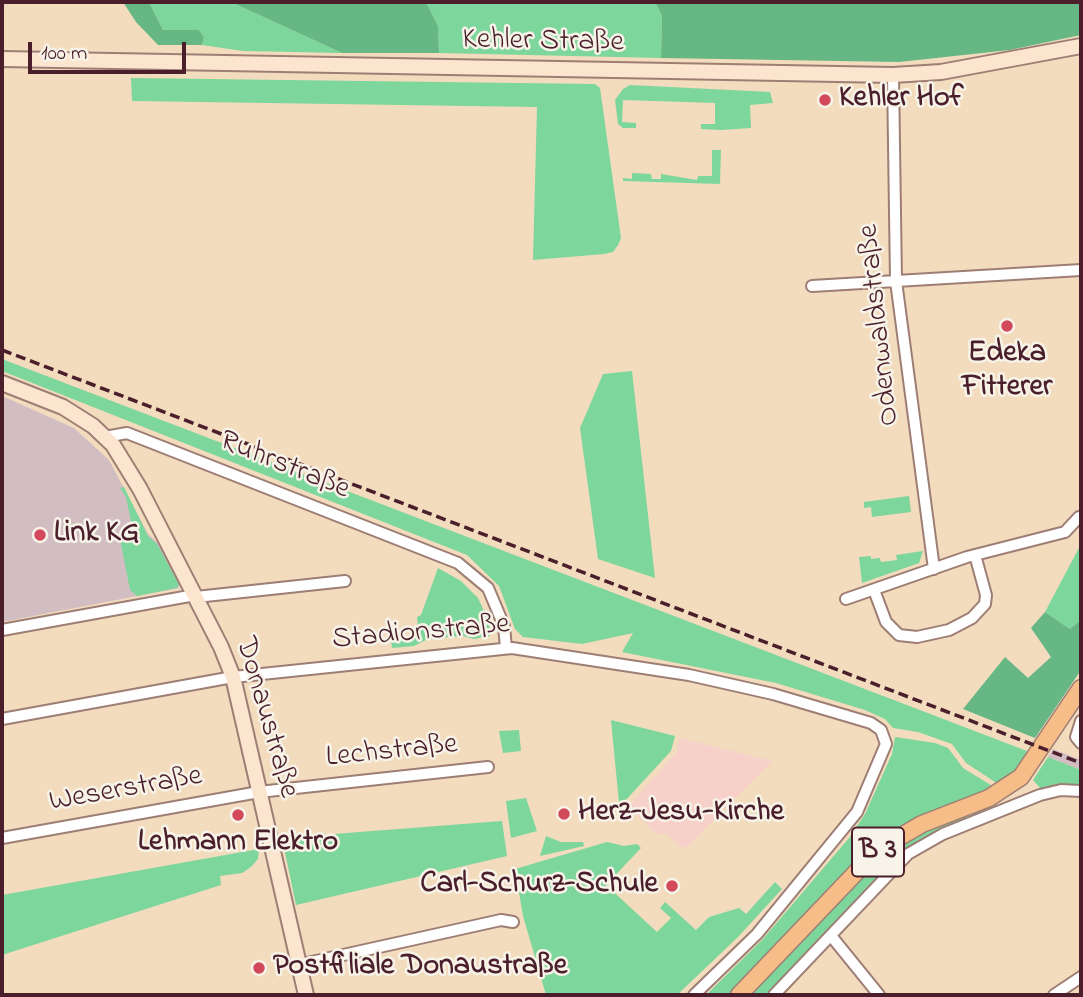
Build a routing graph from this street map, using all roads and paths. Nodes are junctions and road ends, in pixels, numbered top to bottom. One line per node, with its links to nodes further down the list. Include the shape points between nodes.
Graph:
1 (1081, 46): 3 (main road, Kehler Straße, via 952,70)
2 (2, 59): 3 (main road, Kehler Straße)
3 (893, 75): 5 (street, Odenwaldstraße)
4 (1081, 270): 5 (street)
5 (896, 281): 6 (street); 11 (street, Odenwaldstraße)
6 (812, 286)
7 (2, 383): 8 (main road, via 63,407)
8 (105, 437): 14 (main road, Donaustraße, via 128,468); 17 (street, Ruhrstraße, via 127,433 458,564 488,588 498,606)
9 (1079, 517): 10 (street, via 1065,532)
10 (975, 555): 11 (street); 13 (street, via 985,604 972,618 949,630 918,637 899,635 886,622)
11 (934, 569): 13 (street)
12 (345, 581): 14 (street)
13 (874, 590): 15 (street)
14 (195, 596): 16 (street); 18 (main road, Donaustraße)
15 (846, 599)
16 (2, 630)
17 (506, 648): 18 (street, Stadionstraße); 32 (street, Stadionstraße, via 713,681 858,718 885,737 885,750 857,812 757,934)
18 (233, 677): 20 (street, Stadionstraße); 25 (main road, Donaustraße)
19 (1081, 688): 33 (main road, B 3, via 1021,777 989,798 922,824 886,845)
20 (2, 719)
21 (1079, 726): 22 (street, via 1076,737)
22 (1081, 743)
23 (488, 767): 25 (street, Lechstraße)
24 (1081, 791): 28 (street, via 1040,795 943,834 908,854)
25 (259, 792): 26 (street, Weserstraße); 29 (main road, Donaustraße)
26 (2, 838)
27 (513, 922): 29 (street, via 501,920)
28 (832, 937): 34 (street); 35 (street)
29 (298, 965): 31 (main road, Donaustraße)
30 (1081, 977): 36 (street)
31 (306, 995)
32 (694, 995)
33 (739, 995)
34 (774, 995)
35 (879, 995)
36 (1054, 995)

